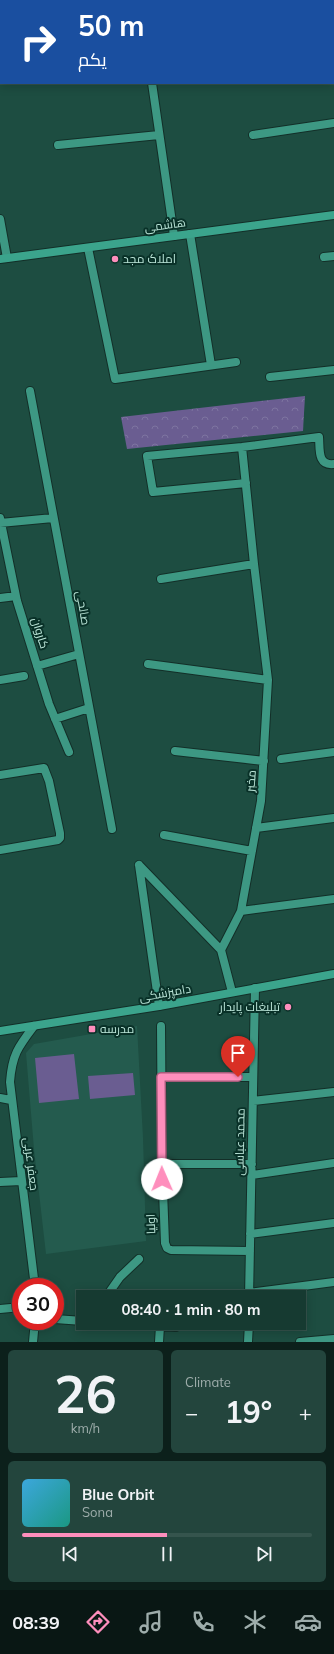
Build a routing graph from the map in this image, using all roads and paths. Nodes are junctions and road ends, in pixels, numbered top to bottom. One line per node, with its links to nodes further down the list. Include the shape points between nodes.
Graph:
1 (152, 84): 3 (street)
2 (334, 123): 4 (street)
3 (159, 135): 5 (street); 9 (street)
4 (253, 135)
5 (58, 144)
6 (334, 215): 8 (main road, هاشمی)
7 (0, 219): 13 (street)
8 (190, 234): 9 (main road, هاشمی); 15 (street)
9 (174, 236): 10 (main road, هاشمی)
10 (88, 248): 13 (main road, هاشمی); 15 (street, via 115,379)
11 (334, 256): 12 (street)
12 (324, 257)
13 (4, 259)
14 (236, 362): 15 (street)
15 (211, 366)
16 (334, 370): 17 (street)
17 (270, 377)
18 (30, 391): 22 (street, صالحی)
19 (242, 447): 20 (street, via 319,437 323,462 328,465); 21 (street, مخبر); 21 (street, via 147,456 153,492)
20 (334, 464)
21 (246, 483): 24 (street, مخبر)
22 (54, 518): 23 (street); 28 (street, صالحی)
23 (0, 521): 26 (street, کاروان)
24 (254, 564): 25 (street); 33 (street, مخبر)
25 (161, 579)
26 (16, 596): 27 (street); 30 (street, کاروان)
27 (0, 598)
28 (79, 654): 30 (street); 34 (street, صالحی)
29 (148, 664): 33 (street)
30 (37, 666): 35 (street, کاروان)
31 (24, 676): 32 (street)
32 (0, 680)
33 (268, 680): 40 (street, مخبر)
34 (89, 708): 35 (street); 44 (street, صالحی)
35 (55, 719): 37 (street, کاروان)
36 (175, 751): 40 (street)
37 (69, 752)
38 (334, 752): 39 (street)
39 (280, 759)
40 (264, 761): 43 (street, مخبر)
41 (0, 775): 46 (street, via 44,768 60,838)
42 (334, 818): 43 (street)
43 (256, 828): 47 (street, مخبر)
44 (112, 829)
45 (164, 835): 47 (street)
46 (0, 850)
47 (252, 852): 49 (street, مخبر)
48 (334, 899): 49 (street)
49 (241, 911): 50 (street, مخبر)
50 (221, 950): 53 (street); 54 (street, via 139,865)
51 (334, 974): 52 (main road, دامپزشکی)
52 (255, 988): 53 (main road, دامپزشکی); 59 (street, محمد عباسی)
53 (232, 992): 54 (main road, دامپزشکی)
54 (159, 1006): 55 (main road, دامپزشکی)
55 (34, 1026): 57 (main road, دامپزشکی); 62 (street, جعفر عربی, via 16,1051 11,1066)
56 (161, 1026): 58 (street, اولیا)
57 (0, 1031)
58 (161, 1077): 59 (street); 65 (street, اولیا)
59 (253, 1077): 63 (street, محمد عباسی)
60 (334, 1092): 63 (street)
61 (0, 1098): 62 (street)
62 (11, 1100): 68 (street, جعفر عربی)
63 (253, 1101): 66 (street, محمد عباسی)
64 (334, 1163): 67 (street)
65 (162, 1164): 66 (street); 72 (street, اولیا, via 164,1238 167,1248)
66 (252, 1164): 67 (street, محمد عباسی)
67 (252, 1175): 71 (street, محمد عباسی)
68 (21, 1181): 69 (street); 74 (street, جعفر عربی)
69 (0, 1182)
70 (334, 1223): 71 (street)
71 (250, 1234): 72 (street, محمد عباسی)
72 (250, 1251): 77 (street, محمد عباسی)
73 (139, 1259): 76 (street)
74 (34, 1278)
75 (334, 1282): 78 (street)
76 (111, 1290)
77 (249, 1290)
78 (282, 1290)
79 (12, 1308): 80 (street)
80 (0, 1309)
81 (64, 1320): 82 (street)
82 (76, 1320)
83 (35, 1330): 87 (street)
84 (160, 1330): 88 (street)
85 (249, 1330): 89 (street)
86 (334, 1339): 90 (street)
87 (33, 1342)
88 (159, 1342)
89 (248, 1342)
90 (300, 1342)

